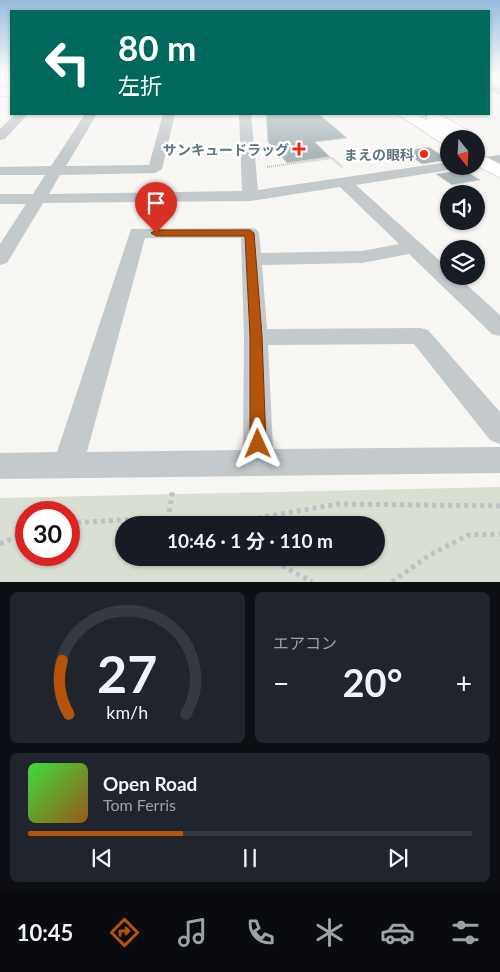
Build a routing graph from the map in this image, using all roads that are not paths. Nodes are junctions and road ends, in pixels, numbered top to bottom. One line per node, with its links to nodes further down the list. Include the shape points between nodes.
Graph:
1 (21, 115): 9 (street)
2 (90, 115): 12 (street)
3 (169, 115): 12 (street, via 155,169)
4 (245, 115): 16 (street)
5 (407, 115): 8 (street)
6 (429, 115): 7 (street)
7 (455, 130)
8 (440, 135)
9 (0, 136)
10 (487, 159): 14 (street)
11 (440, 167): 15 (street)
12 (55, 170): 13 (street); 17 (street)
13 (0, 171)
14 (500, 172)
15 (351, 181): 16 (street); 19 (street)
16 (250, 196): 17 (street)
17 (38, 198): 18 (street); 20 (street)
18 (0, 199)
19 (415, 247): 21 (street, via 362,257); 22 (street)
20 (0, 258)
21 (251, 259): 23 (street); 27 (street, via 250,233 137,233)
22 (500, 328)
23 (256, 336): 24 (street, via 420,336); 26 (street)
24 (500, 432)
25 (500, 460): 26 (street)
26 (258, 462): 27 (street)
27 (68, 465): 28 (street)
28 (0, 466)

